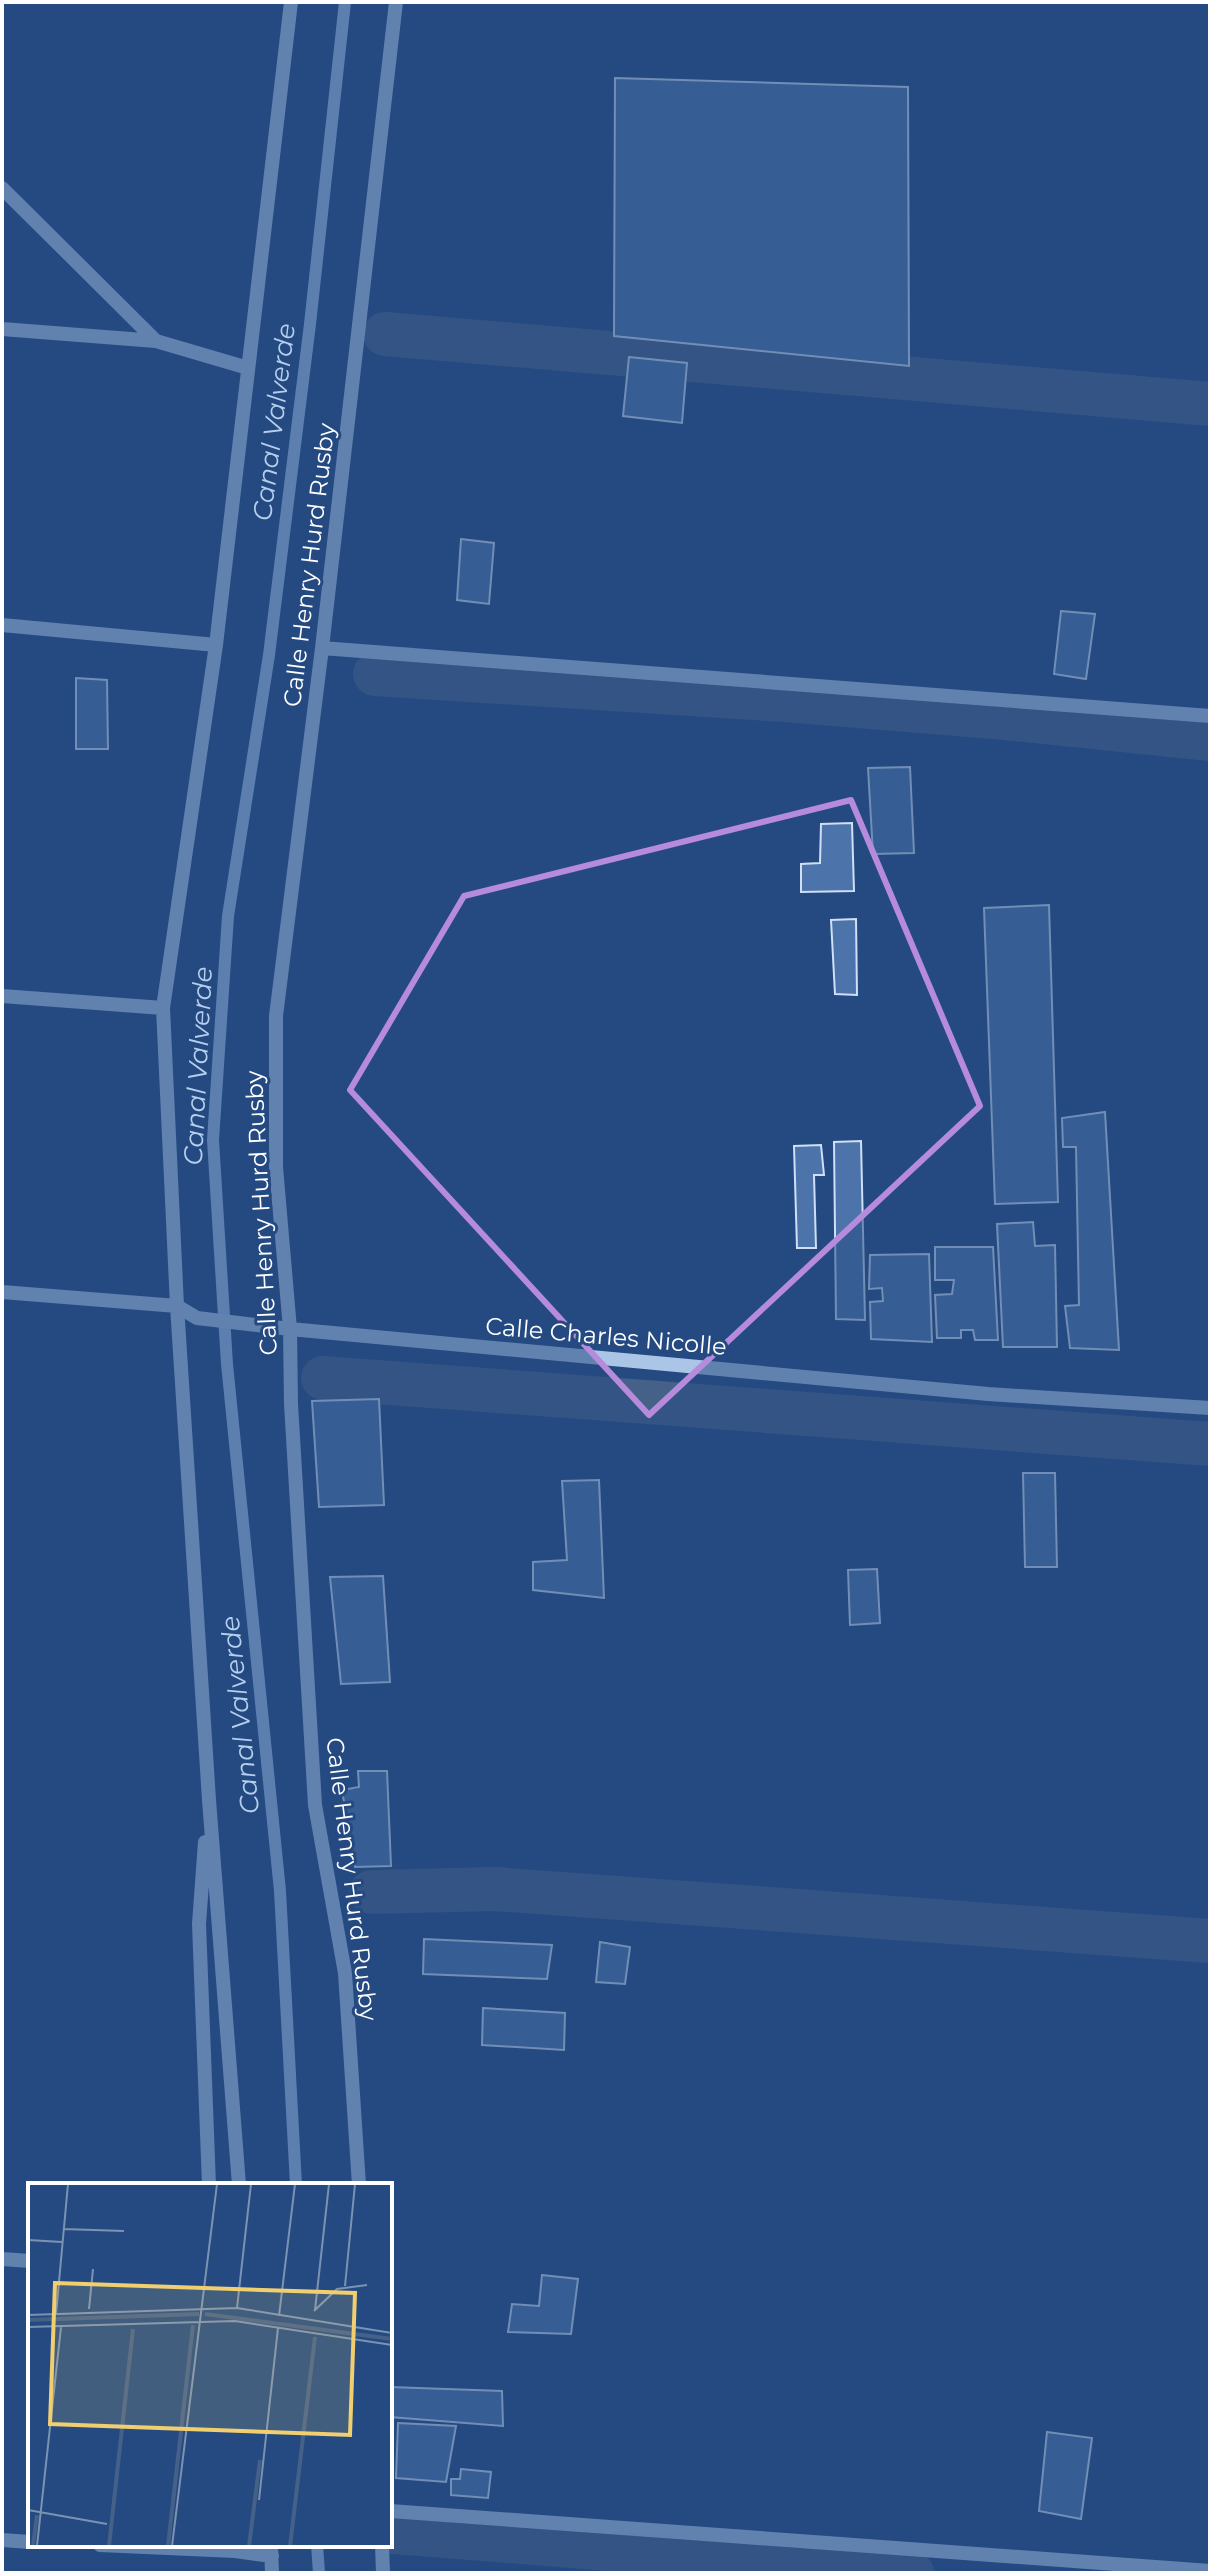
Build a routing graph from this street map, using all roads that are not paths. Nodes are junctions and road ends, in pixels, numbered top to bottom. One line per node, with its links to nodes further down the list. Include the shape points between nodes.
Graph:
1 (291, 2): 6 (street)
2 (396, 2): 9 (street, Calle Henry Hurd Rusby)
3 (2, 188): 5 (street)
4 (2, 329): 5 (street)
5 (156, 341): 6 (street)
6 (248, 368): 8 (street)
7 (2, 625): 8 (street)
8 (216, 645): 12 (street)
9 (322, 648): 10 (street); 15 (street, Calle Henry Hurd Rusby, via 276,1016 276,1167)
10 (1210, 716)
11 (2, 996): 12 (street)
12 (163, 1008): 14 (street)
13 (2, 1292): 14 (street, Calle Charles Nicolle)
14 (177, 1306): 15 (street, Calle Charles Nicolle, via 197,1318); 17 (street)
15 (290, 1329): 16 (street, Calle Charles Nicolle, via 988,1394); 20 (street, Calle Henry Hurd Rusby, via 315,1805 345,1973)
16 (1210, 1408)
17 (209, 1800): 18 (street, via 199,1924); 19 (street)
18 (209, 2183)
19 (239, 2183)
20 (359, 2183)
21 (2, 2259): 22 (street)
22 (28, 2261)
23 (392, 2511): 30 (street)
24 (2, 2540): 25 (street)
25 (28, 2542)
26 (190, 2547): 28 (street)
27 (382, 2547): 32 (street)
28 (235, 2548): 29 (street)
29 (271, 2551): 31 (street)
30 (1210, 2571)
31 (272, 2573)
32 (383, 2573)

